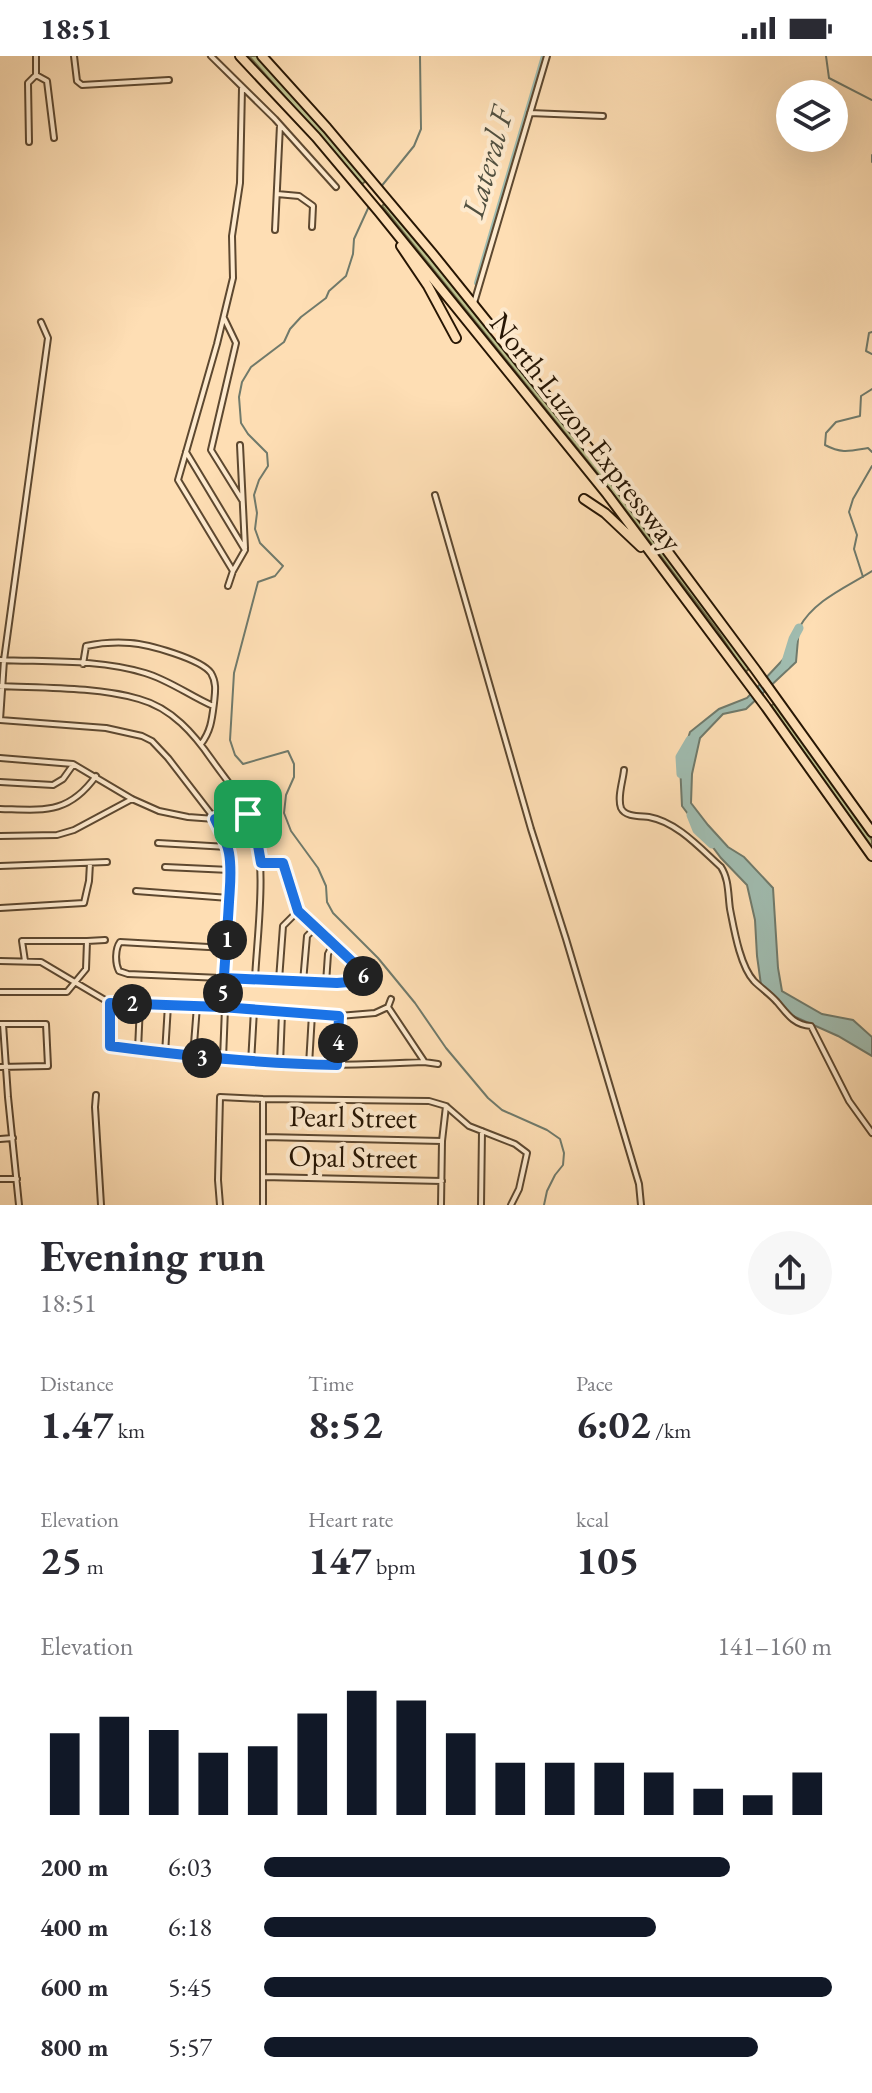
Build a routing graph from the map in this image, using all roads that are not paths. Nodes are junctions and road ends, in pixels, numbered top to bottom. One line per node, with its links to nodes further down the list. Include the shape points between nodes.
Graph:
1 (36, 56): 7 (street)
2 (74, 56): 8 (street, via 82,85)
3 (211, 56): 9 (street)
4 (240, 56): 17 (highway, North Luzon Expressway)
5 (262, 56): 20 (highway, North Luzon Expressway)
6 (547, 56): 10 (street)
7 (36, 75): 13 (street, via 47,81); 14 (street, via 28,83)
8 (169, 80)
9 (242, 88): 12 (street); 21 (street, via 233,278)
10 (530, 113): 11 (street); 20 (street)
11 (603, 116)
12 (280, 125): 15 (street); 16 (street)
13 (54, 138)
14 (29, 142)
15 (336, 187)
16 (277, 194): 18 (street, via 299,196 313,206); 19 (street)
17 (377, 210): 23 (highway); 32 (highway, North Luzon Expressway, via 511,372)
18 (312, 227)
19 (275, 230)
20 (473, 306): 48 (highway, North Luzon Expressway, via 616,482)
21 (224, 318): 25 (street); 28 (street, via 236,343 211,450)
22 (41, 322): 33 (street, via 48,338)
23 (456, 338)
24 (240, 445): 28 (street)
25 (186, 450): 29 (street); 30 (street, via 178,480)
26 (435, 495): 122 (street)
27 (584, 499): 32 (highway, via 638,543)
28 (242, 500): 29 (street)
29 (245, 550): 30 (street)
30 (233, 571): 31 (street)
31 (228, 586)
32 (698, 616): 52 (highway, North Luzon Expressway)
33 (2, 660): 34 (street); 35 (street)
34 (83, 664): 36 (street, via 144,672); 36 (street, via 89,645 129,643 158,649 210,670 216,684)
35 (0, 686): 37 (street, via 139,699 176,718); 47 (street, via 0,720 106,728 152,741)
36 (214, 706): 37 (street)
37 (201, 744): 45 (street)
38 (0, 758): 39 (street)
39 (73, 764): 41 (street); 42 (street, via 53,785)
40 (624, 770): 106 (street, via 621,810 677,828 721,867 752,979 794,1022 811,1026 849,1101)
41 (96, 776): 43 (street); 44 (street, via 75,800 58,807)
42 (0, 782)
43 (132, 799): 47 (street, via 159,811); 49 (street, via 57,835)
44 (0, 809)
45 (248, 814): 46 (street); 47 (street); 55 (street)
46 (274, 814)
47 (215, 819): 51 (street)
48 (872, 832)
49 (0, 836)
50 (158, 843): 51 (street)
51 (228, 847): 58 (street)
52 (872, 856)
53 (107, 862): 54 (street)
54 (90, 863): 56 (street); 61 (street, via 84,903)
55 (261, 863): 62 (street, via 283,863); 71 (street)
56 (0, 866)
57 (165, 867): 58 (street)
58 (231, 870): 60 (street)
59 (136, 891): 60 (street)
60 (230, 898): 67 (street)
61 (0, 908)
62 (298, 911): 63 (street); 72 (street, via 283,926)
63 (315, 928): 66 (street); 73 (street, via 307,936)
64 (105, 940): 65 (street)
65 (87, 941): 69 (street, via 22,941); 74 (street, via 86,969)
66 (333, 944): 75 (street); 75 (street, via 363,973 360,981)
67 (227, 948): 70 (street); 70 (street, via 120,942 117,947 117,967 128,974)
68 (0, 961): 69 (street)
69 (25, 961): 74 (street, via 41,962)
70 (224, 978): 71 (street); 83 (street)
71 (255, 979): 72 (street)
72 (279, 980): 73 (street)
73 (303, 982): 75 (street)
74 (75, 983): 76 (street, via 67,992); 78 (street)
75 (326, 983)
76 (0, 992)
77 (391, 999): 82 (street)
78 (110, 1003): 79 (street); 89 (street, via 110,1046)
79 (140, 1005): 80 (street); 89 (street)
80 (168, 1005): 81 (street); 90 (street)
81 (197, 1006): 83 (street); 91 (street)
82 (388, 1007): 87 (street); 93 (street)
83 (224, 1008): 84 (street); 92 (street)
84 (254, 1010): 85 (street); 94 (street)
85 (282, 1013): 86 (street); 95 (street)
86 (312, 1014): 87 (street); 97 (street)
87 (339, 1016): 98 (street)
88 (2, 1024): 99 (street); 99 (street, via 46,1024 48,1066)
89 (138, 1050): 90 (street)
90 (165, 1054): 91 (street)
91 (193, 1057): 92 (street)
92 (223, 1059): 94 (street)
93 (424, 1062): 96 (street); 98 (street)
94 (251, 1063): 95 (street)
95 (280, 1064): 97 (street)
96 (438, 1064)
97 (309, 1065): 98 (street)
98 (337, 1065)
99 (3, 1067): 102 (street)
100 (96, 1095): 116 (street)
101 (0, 1097): 102 (street)
102 (8, 1097): 108 (street)
103 (263, 1099): 104 (street, via 429,1101); 107 (street); 117 (street, via 220,1097)
104 (446, 1106): 105 (street); 110 (street)
105 (482, 1131): 120 (street); 121 (street, via 527,1153)
106 (872, 1133)
107 (264, 1137): 110 (street, Pearl Street); 111 (street)
108 (13, 1138): 109 (street); 113 (street)
109 (0, 1139)
110 (442, 1141): 114 (street)
111 (263, 1177): 114 (street, Opal Street); 118 (street)
112 (0, 1179): 113 (street)
113 (17, 1179): 115 (street)
114 (442, 1181): 119 (street)
115 (19, 1205)
116 (101, 1205)
117 (220, 1205)
118 (263, 1205)
119 (441, 1205)
120 (481, 1205)
121 (511, 1205)
122 (641, 1205)

